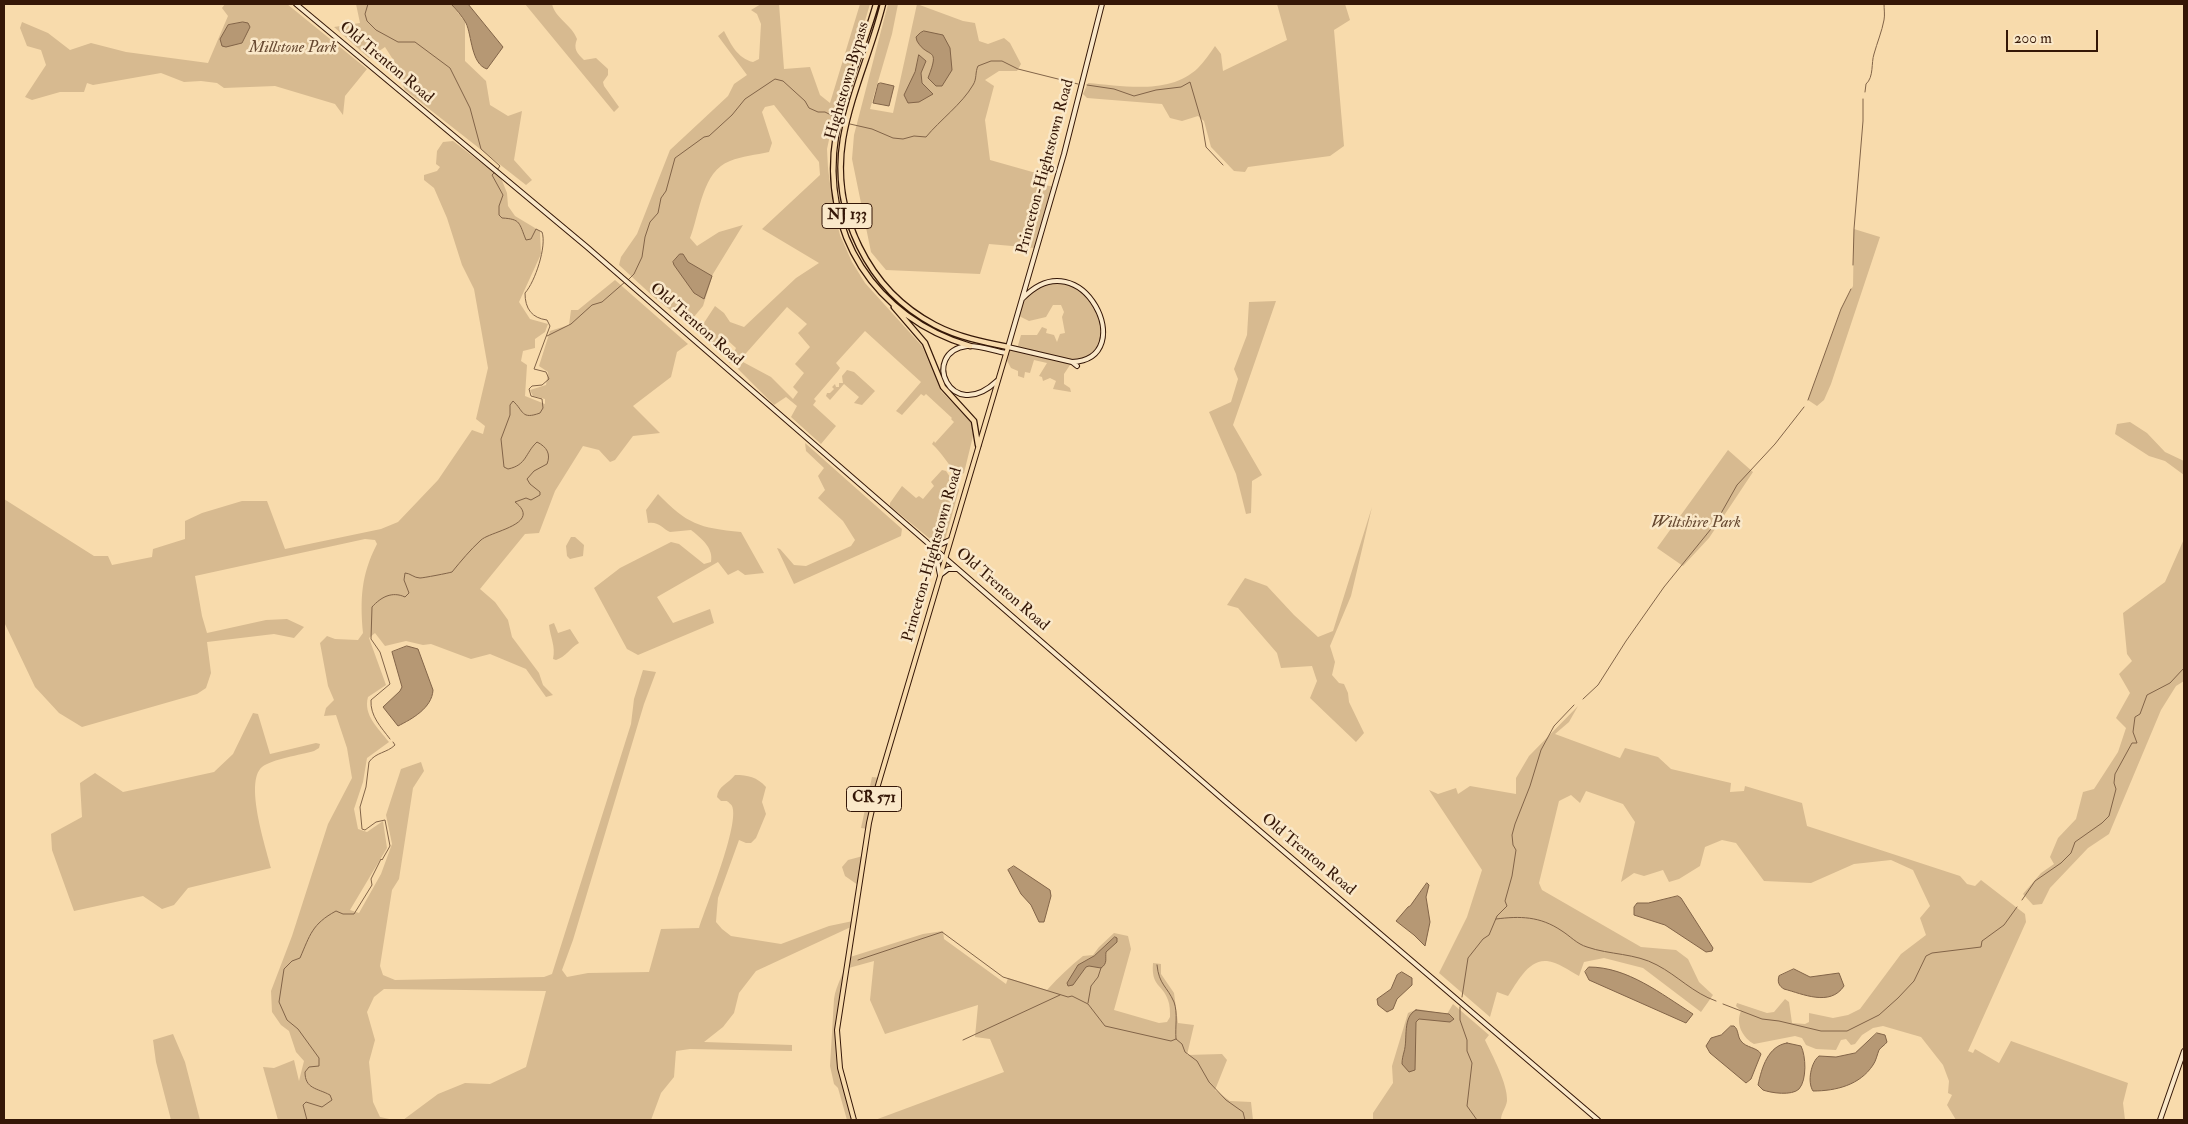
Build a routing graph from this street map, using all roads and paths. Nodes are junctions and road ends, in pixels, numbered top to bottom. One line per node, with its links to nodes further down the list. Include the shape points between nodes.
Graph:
1 (296, 4): 15 (main road, Old Trenton Road, via 622,276)
2 (876, 4): 6 (highway, Hightstown Bypass / NJ 133, via 840,120 833,171 837,203 848,243 871,281)
3 (883, 4): 8 (highway, Hightstown Bypass / NJ 133, via 842,147 842,192 851,228 878,276 910,308 935,325 958,335)
4 (1102, 4): 5 (main road, Princeton-Hightstown Road / CR 571, via 1064,154)
5 (1022, 299): 8 (main road, Princeton-Hightstown Road / CR 571); 10 (main road, via 1037,285 1059,282 1080,289 1093,300 1103,322 1101,345 1089,359)
6 (890, 302): 7 (highway, Hightstown Bypass / NJ 133, via 926,328); 13 (highway, via 925,343 943,387 972,417)
7 (970, 346): 9 (main road, Hightstown Bypass / NJ 133); 12 (main road, via 952,351 945,359 943,369 948,384 960,394 970,396 984,392)
8 (1008, 347): 9 (main road, Princeton-Hightstown Road / CR 571); 10 (main road)
9 (1006, 354): 12 (main road, Princeton-Hightstown Road / CR 571)
10 (1072, 362): 11 (main road)
11 (1077, 366)
12 (997, 381): 13 (main road, Princeton-Hightstown Road / CR 571)
13 (978, 445): 14 (main road, Princeton-Hightstown Road / CR 571)
14 (950, 540): 15 (main road, via 939,545); 16 (main road, Princeton-Hightstown Road / CR 571)
15 (927, 543): 16 (main road, Old Trenton Road); 18 (main road, via 934,553)
16 (945, 557): 17 (main road, Old Trenton Road); 18 (main road, Princeton-Hightstown Road / CR 571)
17 (958, 569): 18 (main road, via 948,569); 21 (main road, Old Trenton Road)
18 (940, 574): 20 (main road, Princeton-Hightstown Road / CR 571, via 876,792 863,856 837,1030 840,1068)
19 (2184, 1051): 22 (main road)
20 (854, 1120)
21 (1598, 1120)
22 (2160, 1120)

